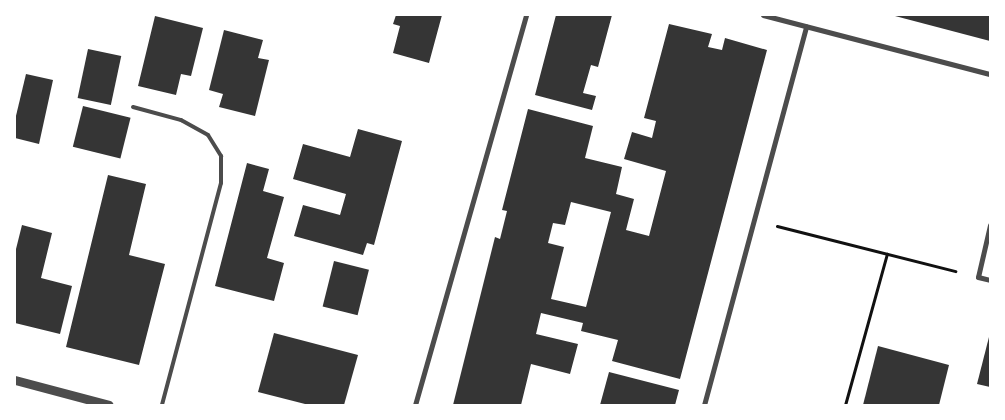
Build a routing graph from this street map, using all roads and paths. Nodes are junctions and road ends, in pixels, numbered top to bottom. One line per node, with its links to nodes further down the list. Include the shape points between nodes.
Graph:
1 (526, 15): 14 (street)
2 (763, 15): 3 (street)
3 (806, 26): 4 (street); 6 (street)
4 (990, 74)
5 (132, 107): 13 (lane, via 181,120 208,135 220,156 220,183)
6 (754, 220): 8 (path); 15 (street)
7 (990, 225): 9 (street)
8 (887, 254): 9 (path); 16 (path)
9 (978, 277): 10 (street)
10 (990, 280)
11 (15, 380): 12 (street)
12 (109, 405)
13 (162, 405)
14 (414, 405)
15 (704, 405)
16 (846, 405)

